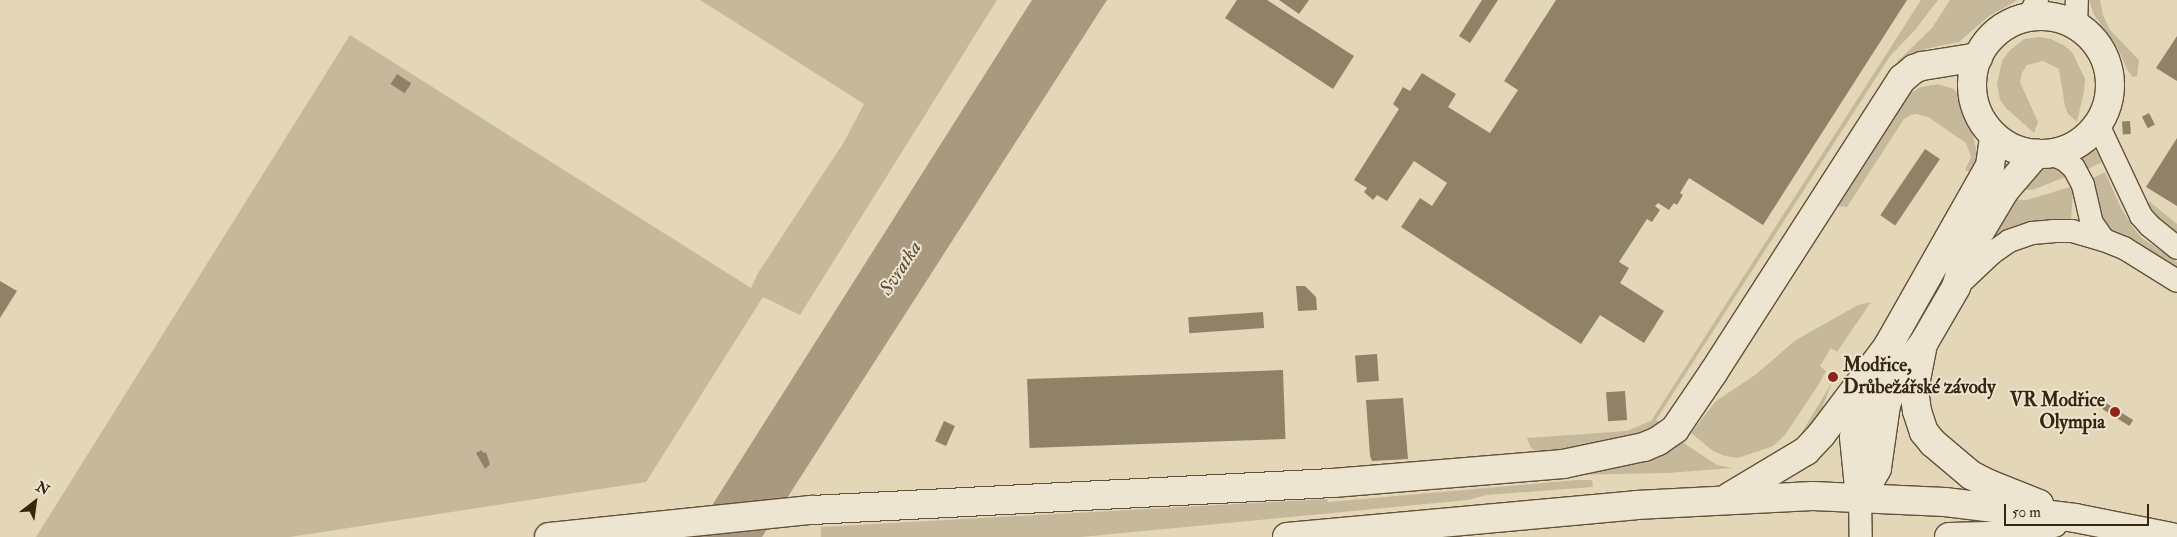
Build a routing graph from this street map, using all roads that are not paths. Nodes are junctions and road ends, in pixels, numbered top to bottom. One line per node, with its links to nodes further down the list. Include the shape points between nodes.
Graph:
1 (2033, 8): 2 (street, via 2055,16); 3 (street, via 2000,29)
2 (2077, 12): 4 (street, via 2106,65 2108,95)
3 (1978, 57): 5 (street, via 1972,78 1973,99 1981,120); 16 (street, via 1922,66 1902,79 1675,428 1644,447 1563,464 1333,483 812,510)
4 (2098, 127): 6 (street, via 2073,148); 8 (street, via 2141,216)
5 (1994, 136): 6 (street, via 2015,150); 12 (street, via 1990,166)
6 (2044, 154): 7 (street, via 2065,160 2074,168 2083,185 2090,218); 10 (street, via 2005,190 1966,255)
7 (2104, 240): 9 (street, via 2124,248); 10 (street, via 2072,231 2032,233 2009,241 1992,253)
8 (2177, 248)
9 (2177, 282)
10 (1956, 287): 11 (street)
11 (1923, 344): 13 (street, via 1902,366 1889,390 1877,468); 15 (street, via 1915,380 1915,400 1920,422 1933,443 1971,475 1988,484)
12 (1888, 346): 13 (street, via 1855,425 1854,449); 14 (street, via 1806,451)
13 (1860, 498): 14 (street, via 1813,496); 15 (street, via 1945,502); 18 (street)
14 (1723, 500): 17 (street)
15 (2075, 518): 19 (street, via 1990,536); 20 (street)
16 (549, 537)
17 (1286, 537)
18 (1861, 537)
19 (1949, 537)
20 (2171, 537)

